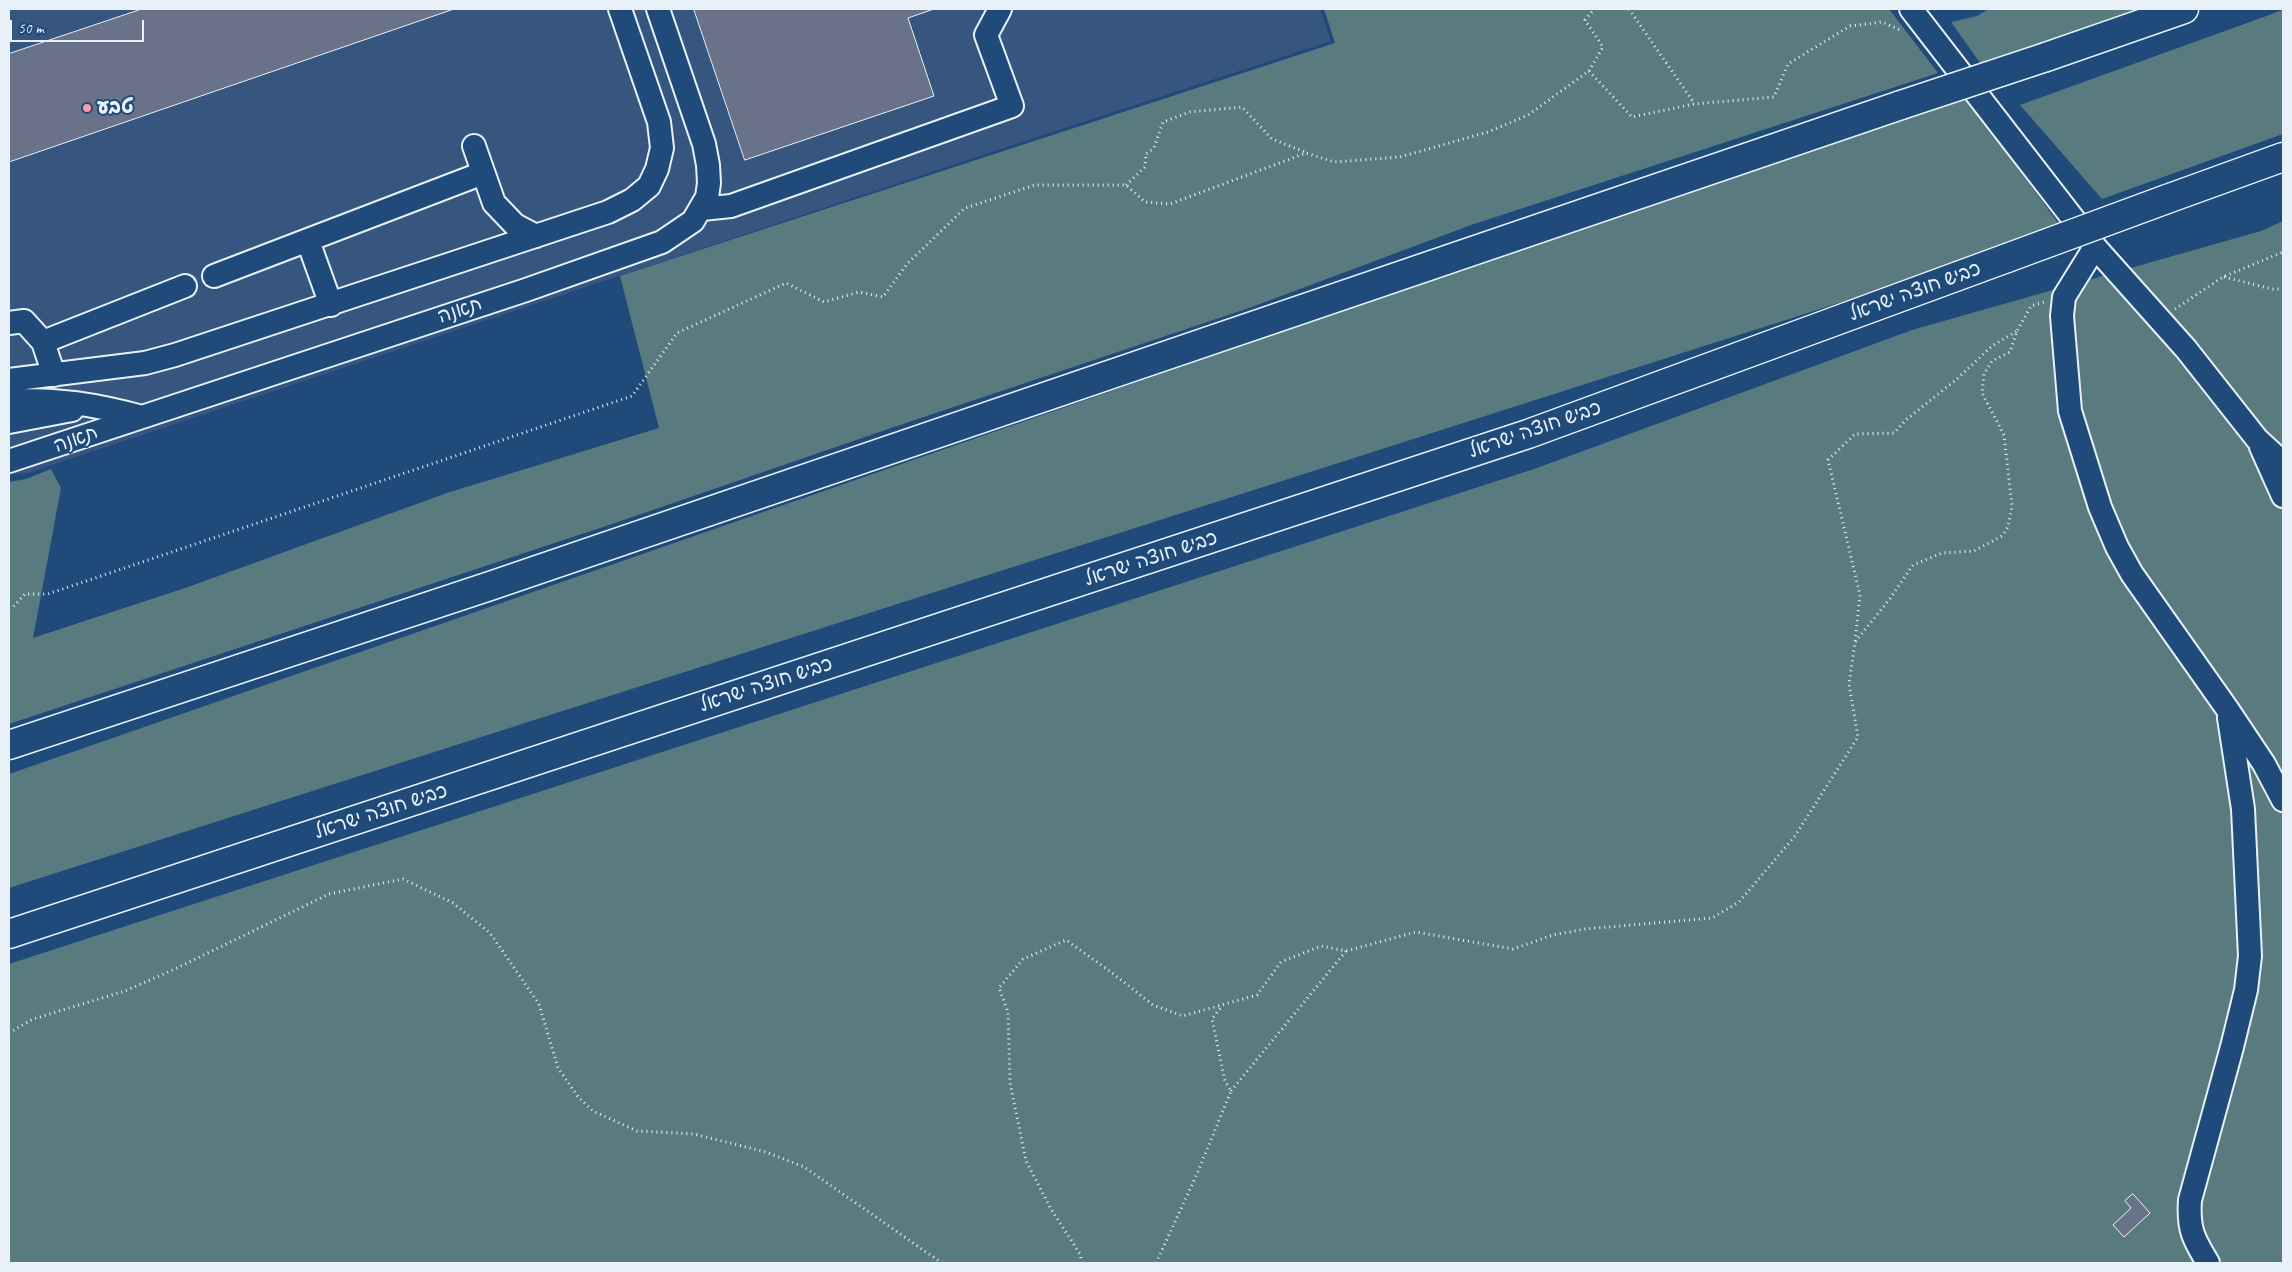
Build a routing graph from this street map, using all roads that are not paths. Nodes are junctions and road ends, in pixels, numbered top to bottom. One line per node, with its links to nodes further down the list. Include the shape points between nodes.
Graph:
1 (620, 9): 12 (street, via 659,122 662,148 657,168 649,186 632,200 608,212)
2 (658, 9): 11 (street, תאנה, via 704,144 709,183)
3 (1000, 9): 11 (street, via 986,35 1012,106 731,206)
4 (1906, 9): 7 (street)
5 (1912, 9): 7 (street)
6 (2184, 9): 31 (highway, bridge, via 490,586)
7 (1940, 45): 14 (street)
8 (474, 146): 10 (street)
9 (2283, 157): 33 (highway, כביש חוצה ישראל, bridge, via 1528,434)
10 (483, 173): 12 (street, via 494,203 516,225); 13 (street)
11 (702, 209): 24 (street, תאנה, via 680,231 636,252)
12 (536, 236): 17 (street)
13 (308, 240): 15 (street); 17 (street)
14 (2095, 247): 26 (street, via 2186,348); 30 (street, via 2064,297 2062,316 2070,411 2100,508 2117,547 2132,574)
15 (214, 276)
16 (185, 286): 19 (street)
17 (332, 305): 20 (street, via 144,363)
18 (9, 322): 19 (street, via 24,321)
19 (43, 342): 20 (street)
20 (54, 375): 21 (street)
21 (9, 380)
22 (9, 400): 23 (street, via 68,400)
23 (100, 406): 24 (street); 25 (street)
24 (142, 417): 27 (street, תאנה)
25 (9, 422)
26 (2257, 439): 28 (street); 29 (street)
27 (9, 461)
28 (2283, 463)
29 (2283, 496)
30 (2228, 710): 32 (street, via 2264,764); 34 (street, via 2243,809 2250,956 2246,990 2232,1048 2190,1200 2189,1222)
31 (9, 745)
32 (2283, 800)
33 (9, 934)
34 (2208, 1263)

